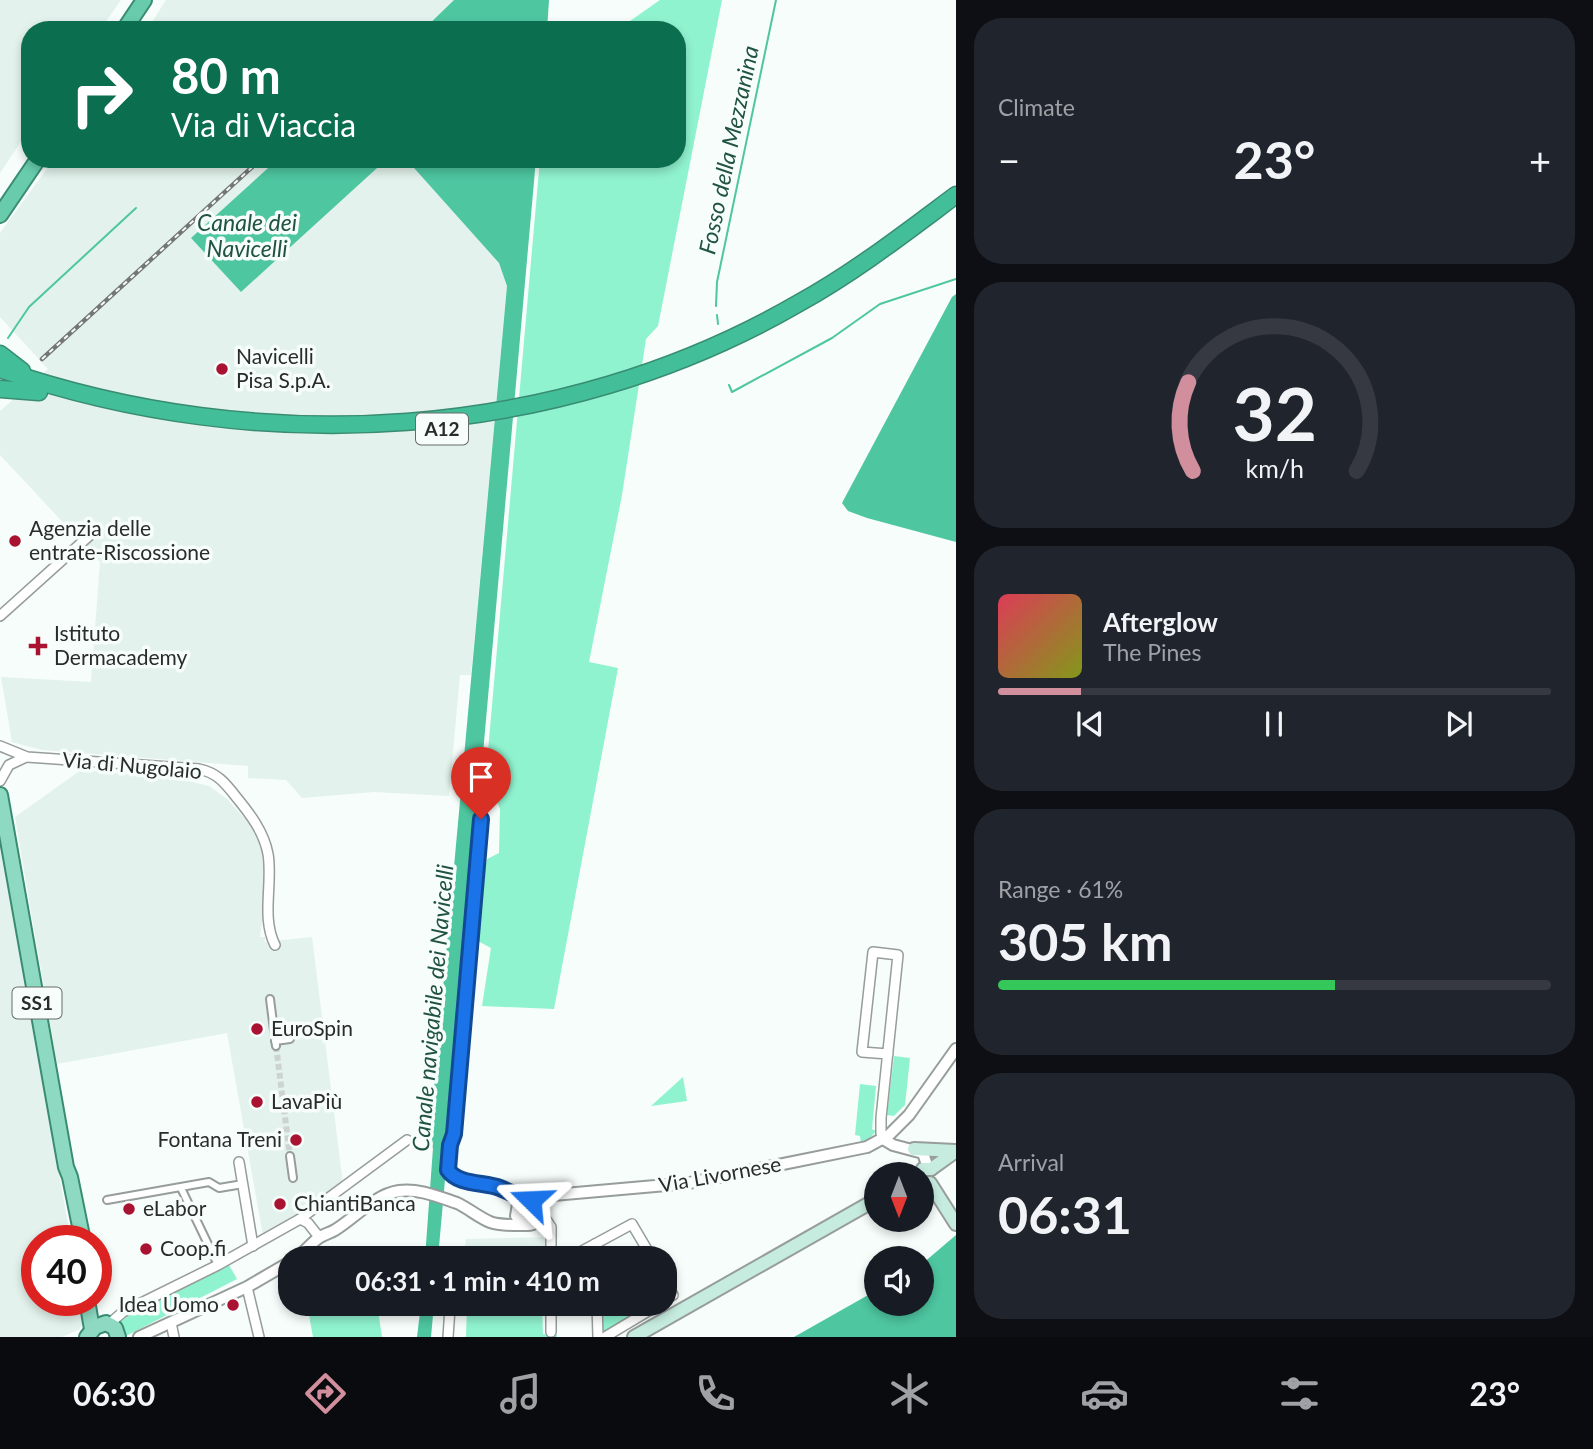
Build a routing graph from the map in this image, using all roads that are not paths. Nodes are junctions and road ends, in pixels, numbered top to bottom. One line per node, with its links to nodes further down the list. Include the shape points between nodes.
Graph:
1 (144, 0): 2 (highway)
2 (130, 21)
3 (32, 168): 6 (highway)
4 (956, 195): 8 (highway, A12, via 878,254 799,304)
5 (956, 206): 8 (highway, A12, via 833,294 761,334)
6 (0, 215)
7 (0, 354): 10 (highway)
8 (678, 365): 10 (highway, A12, via 608,394 530,414 452,428 366,435 290,435 216,428 122,413)
9 (0, 369): 10 (highway, A12)
10 (41, 387): 11 (highway)
11 (2, 388)
12 (89, 536): 13 (street)
13 (10, 607): 14 (street); 15 (street)
14 (0, 616)
15 (0, 623)
16 (0, 746): 17 (street, Via di Nugolaio)
17 (27, 757): 18 (street, via 9,765); 21 (street, Via di Nugolaio, via 199,769 217,776 254,820 266,846 268,922)
18 (0, 781)
19 (0, 795): 33 (main road, SS1)
20 (481, 819): 41 (street, via 448,1170 464,1180 500,1188)
21 (275, 945)
22 (270, 999): 23 (street, via 276,1043)
23 (290, 1039)
24 (956, 1049): 26 (street, Via Livornese, via 909,1115)
25 (888, 1054): 25 (street, via 862,1052 873,952 898,955); 26 (street)
26 (883, 1139): 28 (street); 39 (street, Via Livornese, via 843,1153 689,1183)
27 (407, 1140): 44 (street)
28 (914, 1149): 29 (main road); 32 (street, via 924,1154)
29 (956, 1151): 34 (main road)
30 (290, 1156): 35 (street)
31 (239, 1162): 36 (street)
32 (925, 1162)
33 (66, 1167): 48 (main road); 49 (main road)
34 (934, 1169)
35 (293, 1178)
36 (243, 1184): 37 (street, via 219,1188 209,1182); 52 (street)
37 (181, 1188): 40 (street); 57 (street)
38 (934, 1188): 47 (main road)
39 (554, 1194): 41 (street, Via Livornese); 43 (street)
40 (107, 1200)
41 (522, 1204): 43 (street, via 539,1205); 45 (street, Via Livornese); 46 (street, via 518,1219)
42 (864, 1206): 76 (main road)
43 (541, 1211): 46 (street)
44 (300, 1219): 50 (street); 52 (street)
45 (499, 1224): 46 (street); 50 (street, via 454,1202 403,1191 385,1195)
46 (537, 1224): 54 (street)
47 (956, 1224)
48 (73, 1225)
49 (80, 1225)
50 (319, 1237): 53 (street)
51 (596, 1244): 55 (street); 56 (street, via 632,1224)
52 (253, 1246): 57 (street)
53 (309, 1246)
54 (551, 1246)
55 (592, 1246)
56 (645, 1246)
57 (218, 1265): 65 (street)
58 (278, 1269): 59 (street)
59 (247, 1287): 66 (street); 72 (street)
60 (103, 1316): 65 (main road)
61 (449, 1316): 73 (street)
62 (551, 1316): 67 (street)
63 (597, 1316): 74 (street)
64 (640, 1316): 75 (street)
65 (108, 1323): 68 (main road); 69 (main road, via 116,1328)
66 (171, 1323): 70 (street); 71 (street)
67 (551, 1332)
68 (89, 1333)
69 (118, 1337)
70 (139, 1337)
71 (174, 1337)
72 (259, 1337)
73 (448, 1337)
74 (598, 1337)
75 (605, 1337)
76 (634, 1337)

